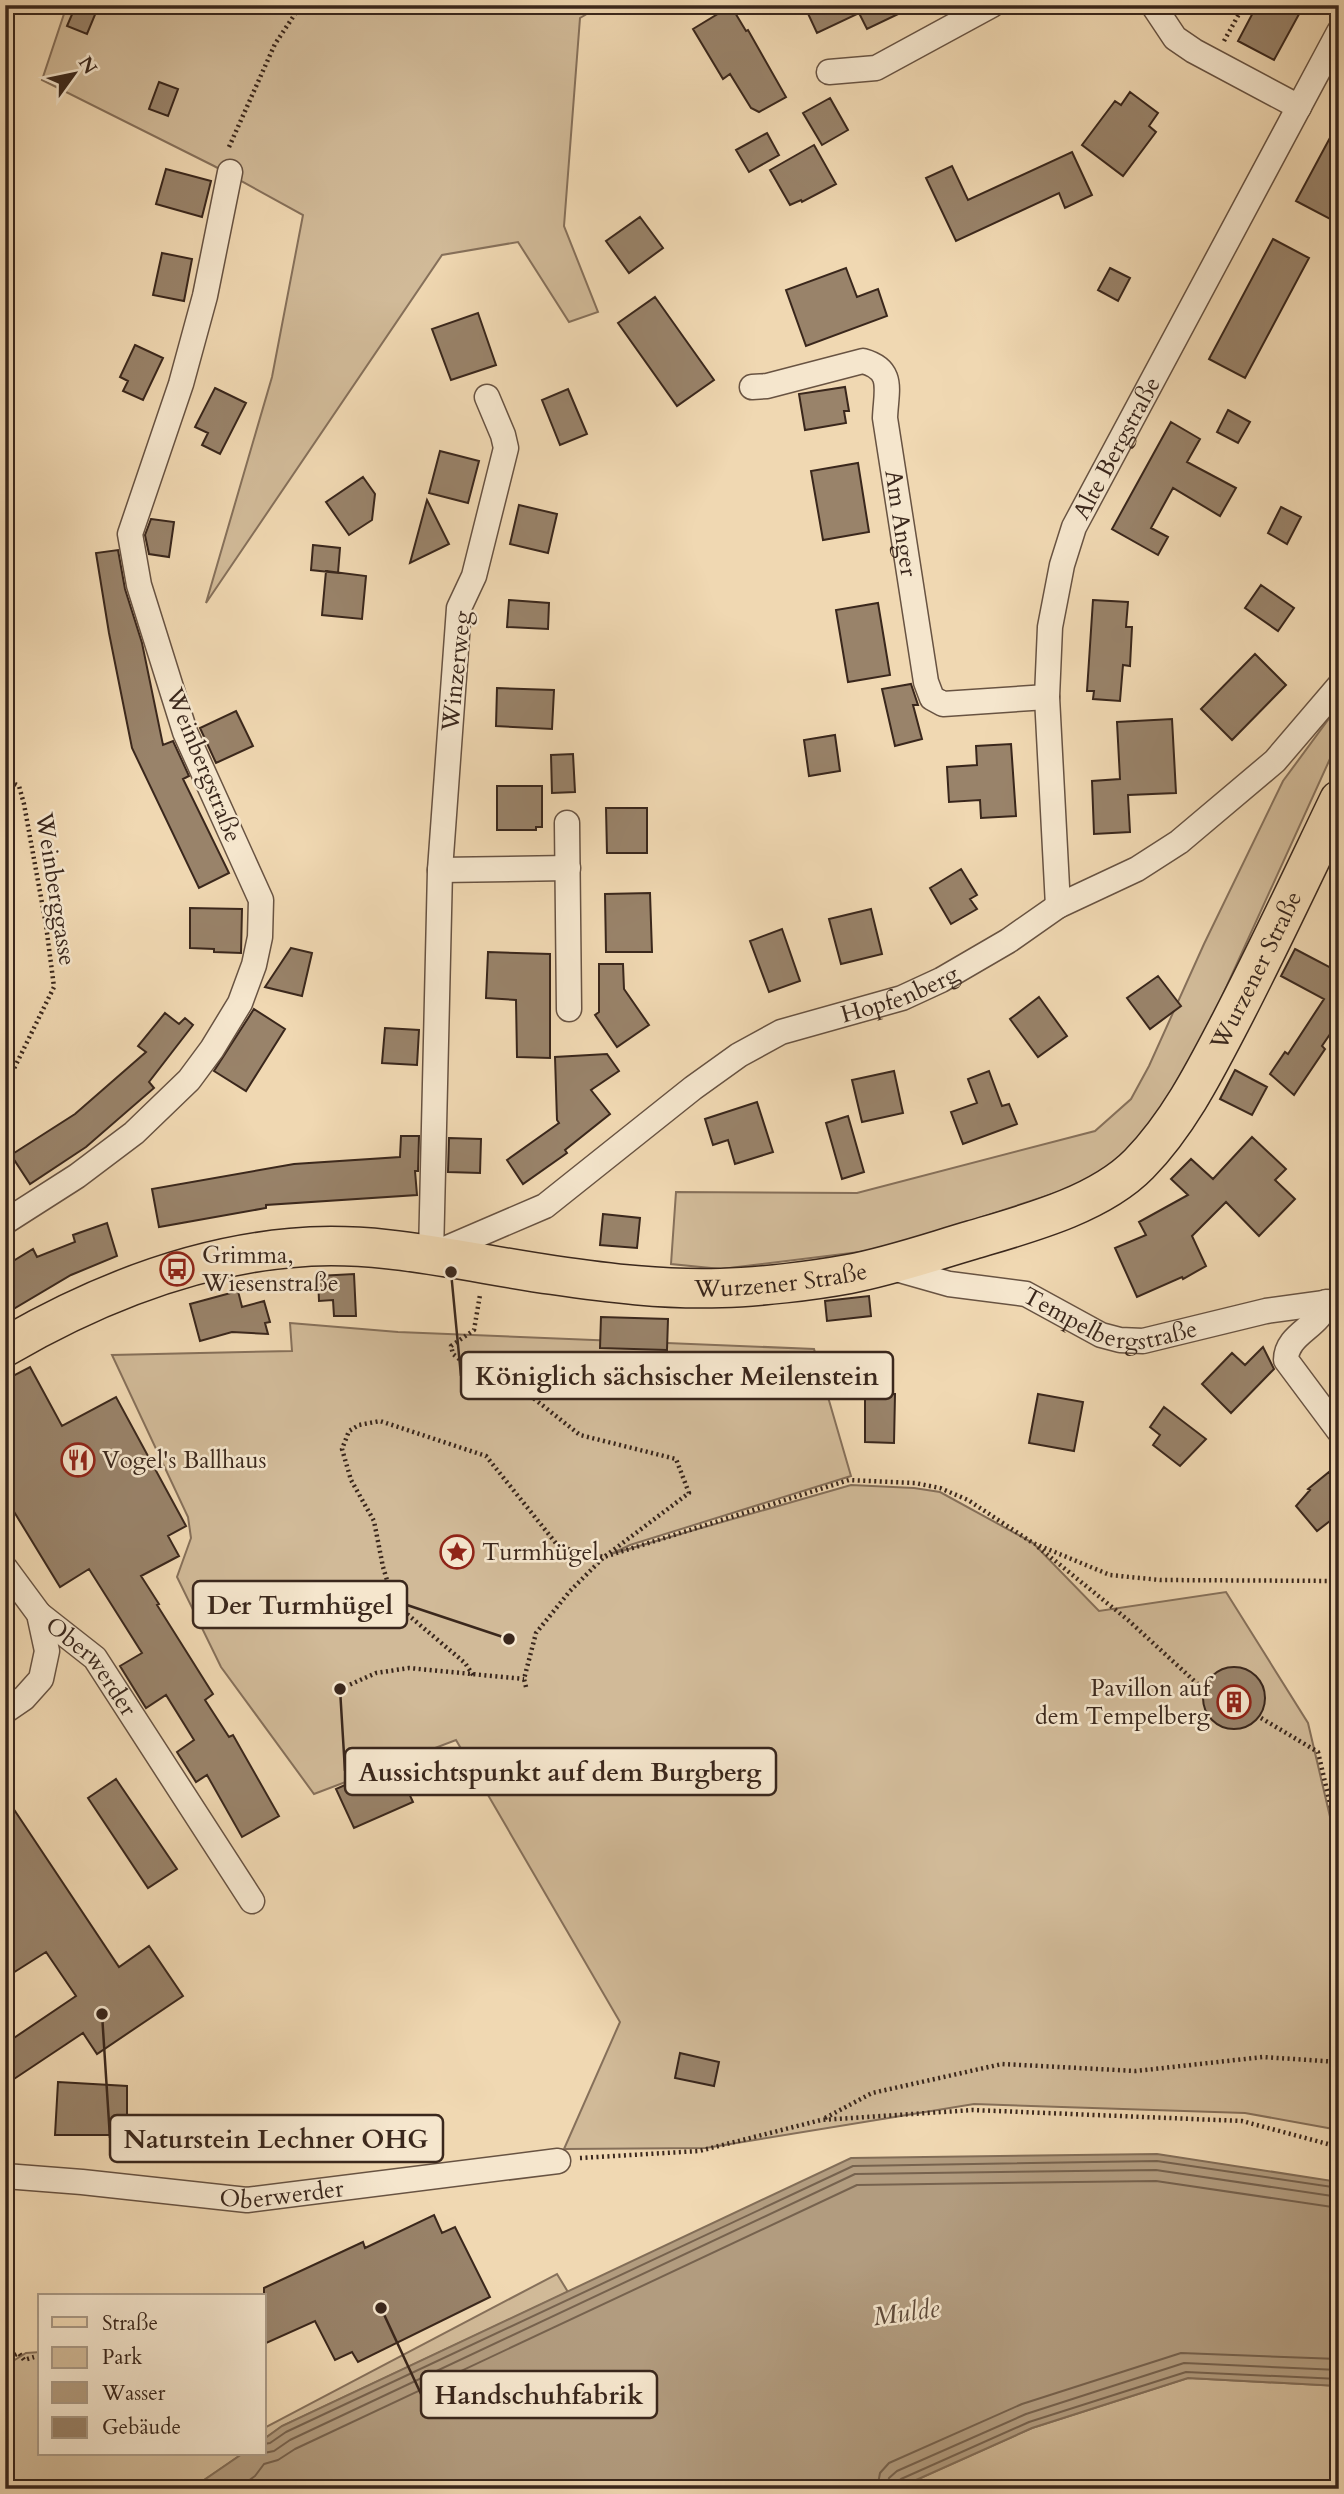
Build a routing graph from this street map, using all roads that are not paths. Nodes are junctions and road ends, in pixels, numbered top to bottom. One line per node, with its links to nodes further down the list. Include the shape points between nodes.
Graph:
1 (992, 5): 4 (street, via 876,68)
2 (1153, 5): 5 (street, via 1175,38)
3 (1339, 32): 5 (street, Alte Bergstraße)
4 (829, 72)
5 (1299, 107): 10 (street, Alte Bergstraße, via 1074,527 1049,627)
6 (230, 172): 17 (street, Weinbergstraße, via 205,296 181,384 130,534 139,585 185,732 261,900 254,965 240,1003 189,1080 134,1133)
7 (752, 387): 10 (street, Am Anger, via 863,361 878,365 886,377 885,418 932,698 943,704)
8 (487, 397): 14 (street, Winzerweg, via 506,448 474,576 459,608)
9 (1339, 686): 15 (street, Hopfenberg, via 1275,761 1179,842 1137,869)
10 (1047, 697): 15 (street, Alte Bergstraße)
11 (1339, 800): 19 (main road, Wurzener Straße, via 1197,1087 1137,1166 1067,1208)
12 (567, 823): 13 (street)
13 (568, 868): 14 (street); 16 (street)
14 (440, 870): 18 (street, Winzerweg)
15 (1058, 906): 18 (street, Hopfenberg, via 1008,941 912,993 781,1032 739,1055 545,1206)
16 (569, 1009)
17 (5, 1222)
18 (431, 1255): 19 (main road, Wurzener Straße, via 551,1275 722,1288); 21 (main road, Wurzener Straße, via 349,1246 292,1247 177,1269 110,1295)
19 (884, 1266): 20 (street, Tempelbergstraße, via 949,1284 1026,1294 1101,1335 1120,1340 1143,1341 1266,1311)
20 (1333, 1301): 22 (street, via 1291,1343 1286,1360)
21 (5, 1347)
22 (1339, 1431)
23 (5, 1568): 24 (street, Oberwerder)
24 (38, 1614): 25 (street, Oberwerder, via 47,1651 41,1679); 26 (street, Oberwerder, via 95,1658)
25 (5, 1711)
26 (253, 1901)
27 (558, 2161): 28 (street, Oberwerder, via 247,2200)
28 (5, 2176)

